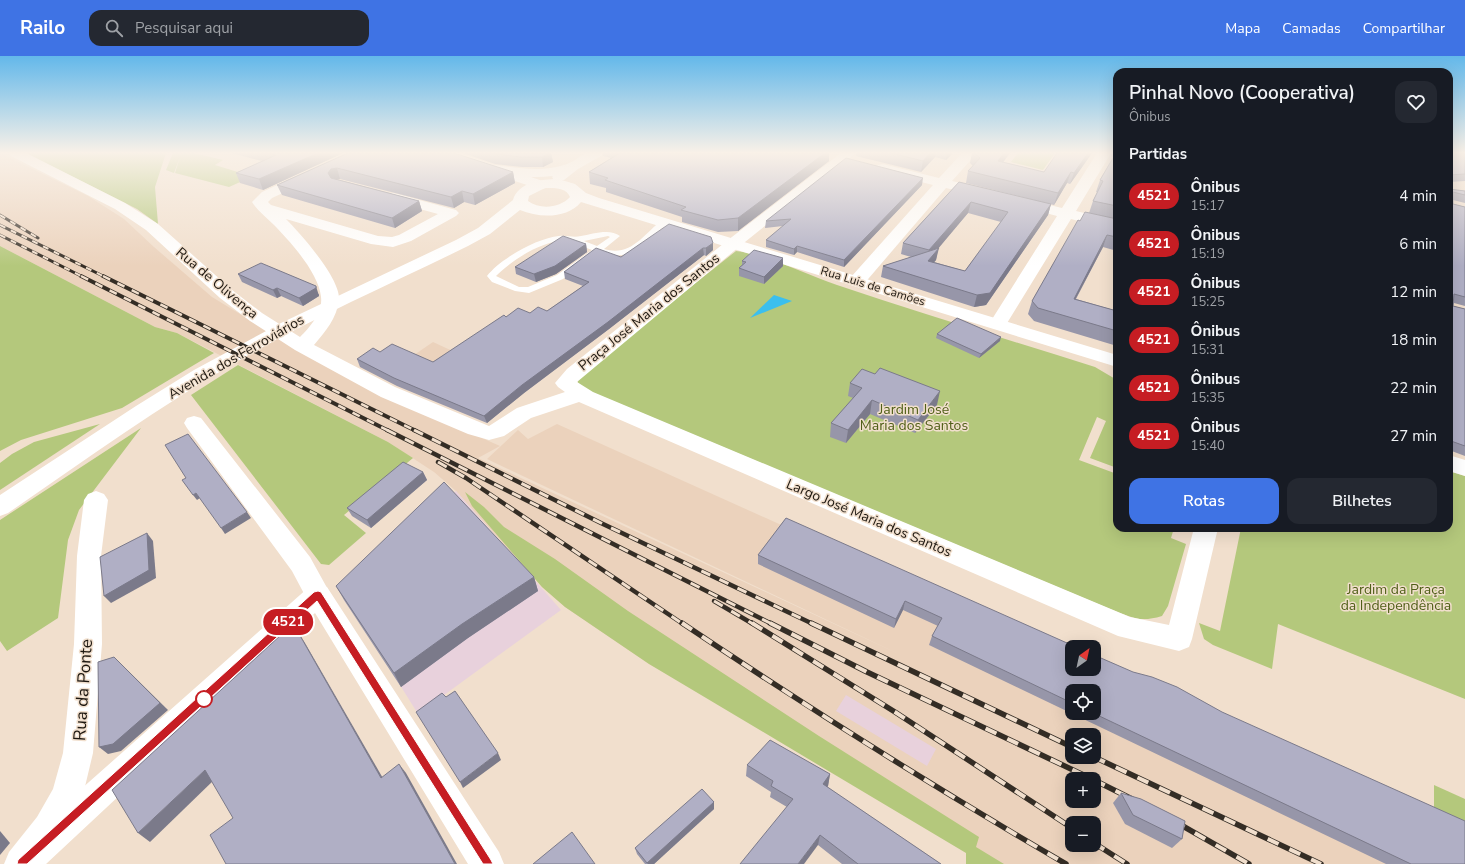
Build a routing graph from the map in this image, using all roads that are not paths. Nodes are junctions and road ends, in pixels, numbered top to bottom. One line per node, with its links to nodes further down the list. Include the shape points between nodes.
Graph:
1 (90, 191): 25 (street, Rua de Olivença, via 152,226 226,294 256,317)
2 (289, 191): 12 (street)
3 (518, 191): 11 (street)
4 (534, 191): 11 (street, Avenida dos Ferroviários)
5 (575, 191): 13 (street, via 575,200); 15 (street, via 582,197)
6 (801, 191): 21 (street, Praça José Maria dos Santos)
7 (935, 191): 23 (street)
8 (974, 191): 16 (street)
9 (1081, 191): 16 (street)
10 (377, 193): 12 (street, via 451,213 430,226 393,242 378,241)
11 (523, 196): 14 (street, via 524,206); 19 (street, Avenida dos Ferroviários)
12 (266, 202): 25 (street, via 323,275 331,299 322,324)
13 (566, 206): 14 (street, via 553,210); 15 (street)
14 (538, 210): 19 (street, Avenida dos Ferroviários)
15 (628, 211): 17 (street, Rua Luis de Camões)
16 (1067, 214): 18 (street); 24 (street)
17 (665, 222): 21 (street, Rua Luis de Camões); 22 (lane, via 628,252 614,254)
18 (1113, 225)
19 (484, 231): 33 (street, Avenida dos Ferroviários, via 230,357)
20 (572, 240): 22 (lane); 22 (lane, via 608,234 616,236); 22 (lane, via 565,237 541,242 491,276 518,289 529,290 560,277)
21 (734, 243): 23 (street, Rua Luis de Camões); 27 (street, Praça José Maria dos Santos, via 574,373)
22 (599, 249)
23 (857, 281): 24 (street, Rua Luis de Camões)
24 (998, 324): 26 (street, Rua Luis de Camões)
25 (302, 346): 29 (street, Rua de Olivença, via 388,392)
26 (1113, 360)
27 (574, 388): 29 (street, Praça José Maria dos Santos, via 497,431); 34 (street, Largo José Maria dos Santos, via 703,447 1127,628 1179,639)
28 (194, 423): 35 (street, via 302,564)
29 (488, 433)
30 (1453, 464): 31 (street)
31 (1465, 468)
32 (96, 500): 36 (street, Rua da Ponte, via 89,556 88,644 78,753 67,795 48,828)
33 (0, 506)
34 (1205, 532)
35 (318, 595): 36 (street); 37 (street)
36 (22, 864)
37 (487, 864)

